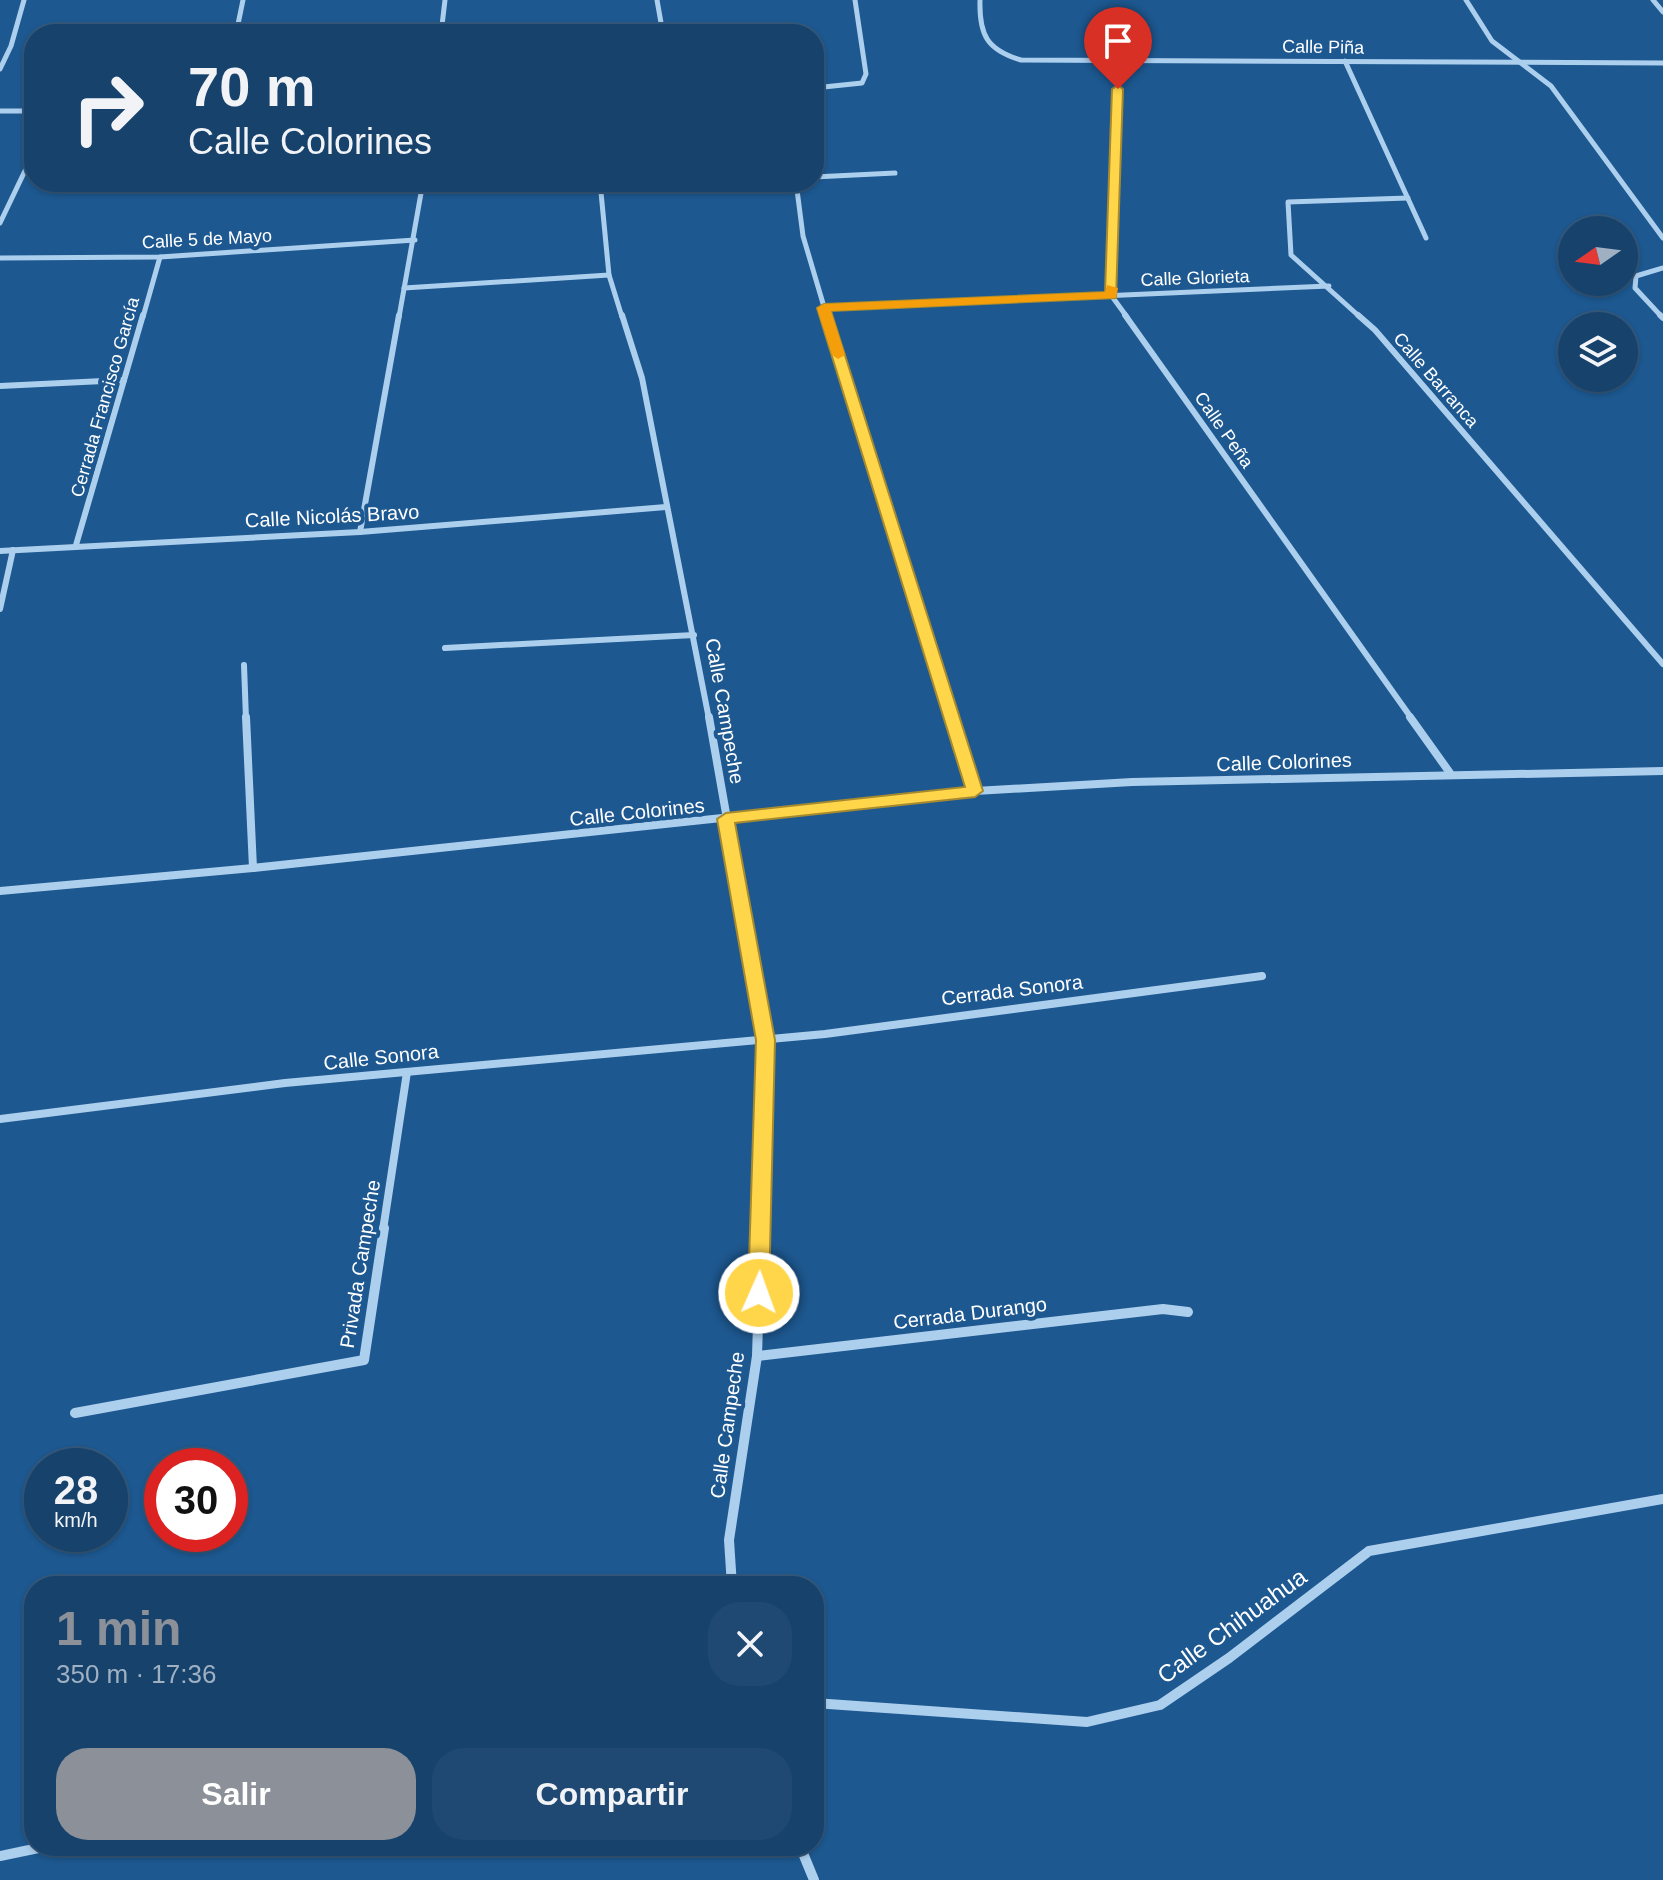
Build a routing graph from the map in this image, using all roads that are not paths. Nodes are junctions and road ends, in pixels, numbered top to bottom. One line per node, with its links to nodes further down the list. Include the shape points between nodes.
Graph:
1 (24, 0): 14 (street)
2 (243, 0): 10 (street)
3 (445, 0): 11 (street)
4 (657, 0): 12 (street)
5 (855, 0): 20 (street, via 866,74 862,83)
6 (980, 0): 15 (street, Calle Piña, via 978,24 986,45 1000,54 1021,60)
7 (1466, 0): 18 (street, via 1492,41)
8 (1653, 0): 9 (street)
9 (1663, 12)
10 (238, 24)
11 (442, 24)
12 (661, 24)
13 (0, 46): 14 (street)
14 (11, 46): 19 (street)
15 (1119, 59): 16 (street, Calle Piña); 40 (street)
16 (1345, 61): 18 (street, Calle Piña); 29 (street)
17 (1663, 63): 18 (street, Calle Piña)
18 (1527, 65): 32 (street, via 1551,86)
19 (0, 69)
20 (824, 87)
21 (0, 111): 22 (street)
22 (24, 111)
23 (24, 173): 30 (street)
24 (895, 173): 25 (street)
25 (824, 177)
26 (422, 192): 33 (street)
27 (601, 192): 37 (street, Calle Campeche)
28 (797, 192): 41 (street, via 803,236)
29 (1408, 198): 31 (street); 38 (street, Calle Barranca, via 1288,202 1291,255)
30 (0, 223)
31 (1426, 238)
32 (1663, 238)
33 (415, 240): 34 (street, Calle 5 de Mayo); 39 (street)
34 (160, 257): 35 (street, Calle 5 de Mayo); 43 (street, Cerrada Francisco García)
35 (0, 258)
36 (1663, 268): 42 (street, via 1636,276 1635,288)
37 (609, 275): 39 (street); 45 (street, Calle Campeche, via 642,378)
38 (1329, 286): 40 (street, Calle Glorieta); 53 (street, Calle Barranca, via 1375,330)
39 (404, 288): 46 (street)
40 (1111, 295): 41 (street, Calle Glorieta); 56 (street, Calle Peña)
41 (824, 308): 57 (street)
42 (1663, 318)
43 (124, 380): 44 (street); 47 (street, Cerrada Francisco García)
44 (0, 386)
45 (666, 507): 46 (street, Calle Nicolás Bravo); 51 (street, Calle Campeche)
46 (360, 532): 47 (street, Calle Nicolás Bravo)
47 (76, 545): 48 (street, Calle Nicolás Bravo)
48 (13, 550): 49 (street, Calle Nicolás Bravo); 50 (street)
49 (0, 551)
50 (0, 609)
51 (694, 635): 52 (street); 58 (street, Calle Campeche)
52 (445, 648)
53 (1663, 664)
54 (244, 665): 59 (street)
55 (1663, 771): 56 (street, Calle Colorines)
56 (1450, 773): 57 (street, Calle Colorines)
57 (975, 791): 58 (street, Calle Colorines)
58 (726, 819): 59 (street, Calle Colorines); 62 (street, Calle Campeche)
59 (253, 868): 60 (street, Calle Colorines)
60 (0, 891)
61 (1262, 976): 62 (street, Cerrada Sonora)
62 (766, 1040): 63 (street, Calle Sonora); 66 (street, Calle Campeche)
63 (407, 1072): 64 (street, Calle Sonora); 67 (street, Privada Campeche, via 364,1360)
64 (0, 1119)
65 (1188, 1312): 66 (street, Cerrada Durango, via 1163,1309)
66 (757, 1356): 69 (street, Calle Campeche, via 729,1540)
67 (75, 1413)
68 (1663, 1499): 70 (street, Calle Chihuahua, via 1369,1551 1160,1705 1087,1722)
69 (731, 1576)
70 (824, 1704)
71 (24, 1851): 72 (street)
72 (0, 1856)
73 (804, 1856): 74 (street)
74 (814, 1880)

